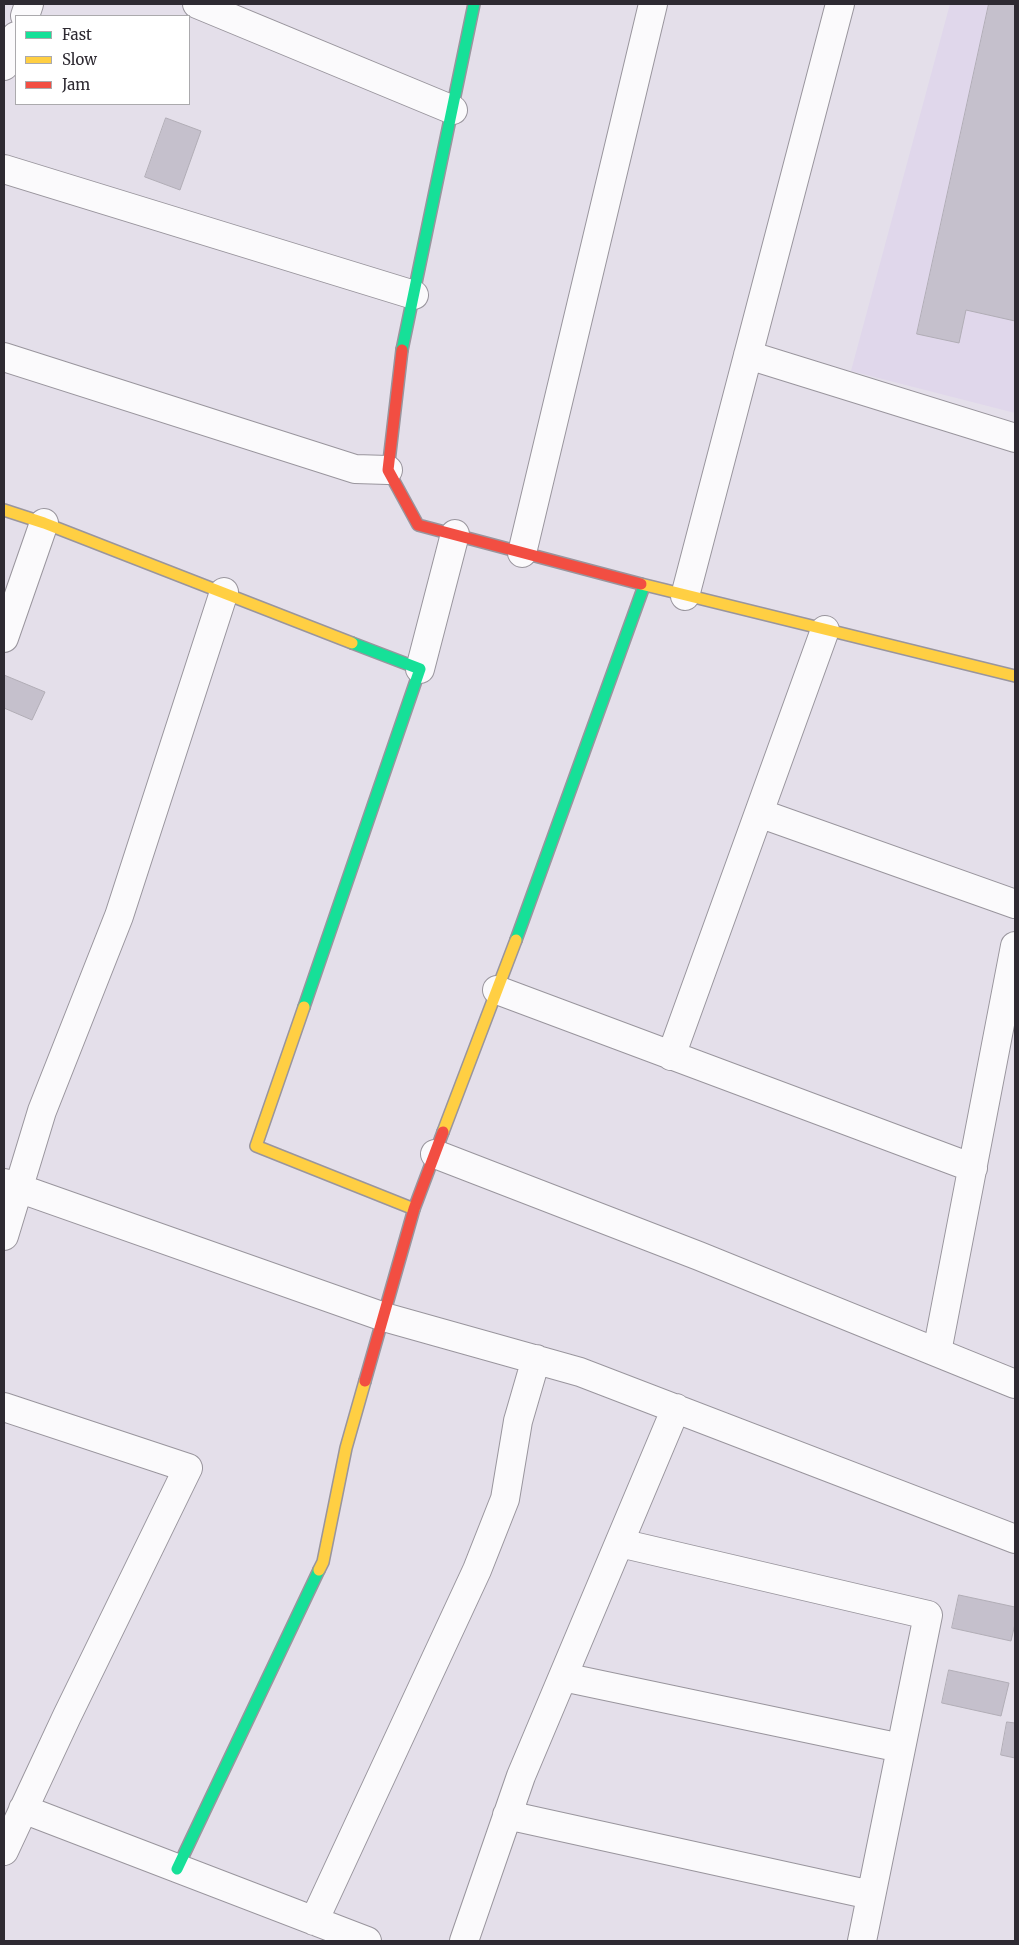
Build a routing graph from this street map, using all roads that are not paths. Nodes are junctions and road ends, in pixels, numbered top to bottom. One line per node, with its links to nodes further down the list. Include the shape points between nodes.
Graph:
1 (197, 4): 7 (street)
2 (474, 4): 7 (street)
3 (653, 4): 17 (street)
4 (840, 4): 10 (street)
5 (15, 38): 6 (street)
6 (4, 66)
7 (453, 110): 9 (street)
8 (4, 169): 9 (street)
9 (414, 295): 13 (street, via 402,351)
10 (748, 355): 12 (street); 20 (street)
11 (4, 357): 13 (street, via 355,469)
12 (1015, 438)
13 (388, 470): 16 (street, via 418,525)
14 (4, 510): 15 (street)
15 (44, 524): 19 (street); 22 (street)
16 (454, 534): 17 (street); 23 (street)
17 (522, 553): 18 (street)
18 (644, 586): 20 (street); 28 (street)
19 (224, 592): 23 (street); 32 (street, via 120,916)
20 (685, 596): 21 (street)
21 (825, 630): 24 (street); 25 (street)
22 (4, 638)
23 (420, 669): 33 (street, via 256,1146)
24 (1015, 676)
25 (759, 813): 26 (street); 29 (street)
26 (1015, 904)
27 (1015, 946): 31 (street)
28 (497, 990): 29 (street); 30 (street)
29 (671, 1056): 31 (street)
30 (435, 1154): 33 (street); 36 (street)
31 (973, 1168): 36 (street)
32 (11, 1186): 34 (street); 35 (street)
33 (414, 1209): 35 (street)
34 (4, 1236)
35 (384, 1317): 37 (street); 48 (street, via 346,1448 323,1562)
36 (937, 1352): 38 (street)
37 (536, 1359): 40 (street); 50 (street, via 518,1421 504,1499 477,1570)
38 (1015, 1384)
39 (4, 1407): 45 (street, via 188,1468)
40 (676, 1408): 41 (street); 42 (street)
41 (1015, 1539)
42 (620, 1543): 43 (street); 44 (street, via 928,1615)
43 (563, 1677): 44 (street); 46 (street)
44 (901, 1748): 49 (street)
45 (24, 1809): 47 (street); 48 (street)
46 (507, 1816): 49 (street); 52 (street)
47 (4, 1851)
48 (177, 1869): 50 (street)
49 (871, 1895): 53 (street)
50 (314, 1921): 51 (street)
51 (367, 1941)
52 (464, 1941)
53 (862, 1941)

